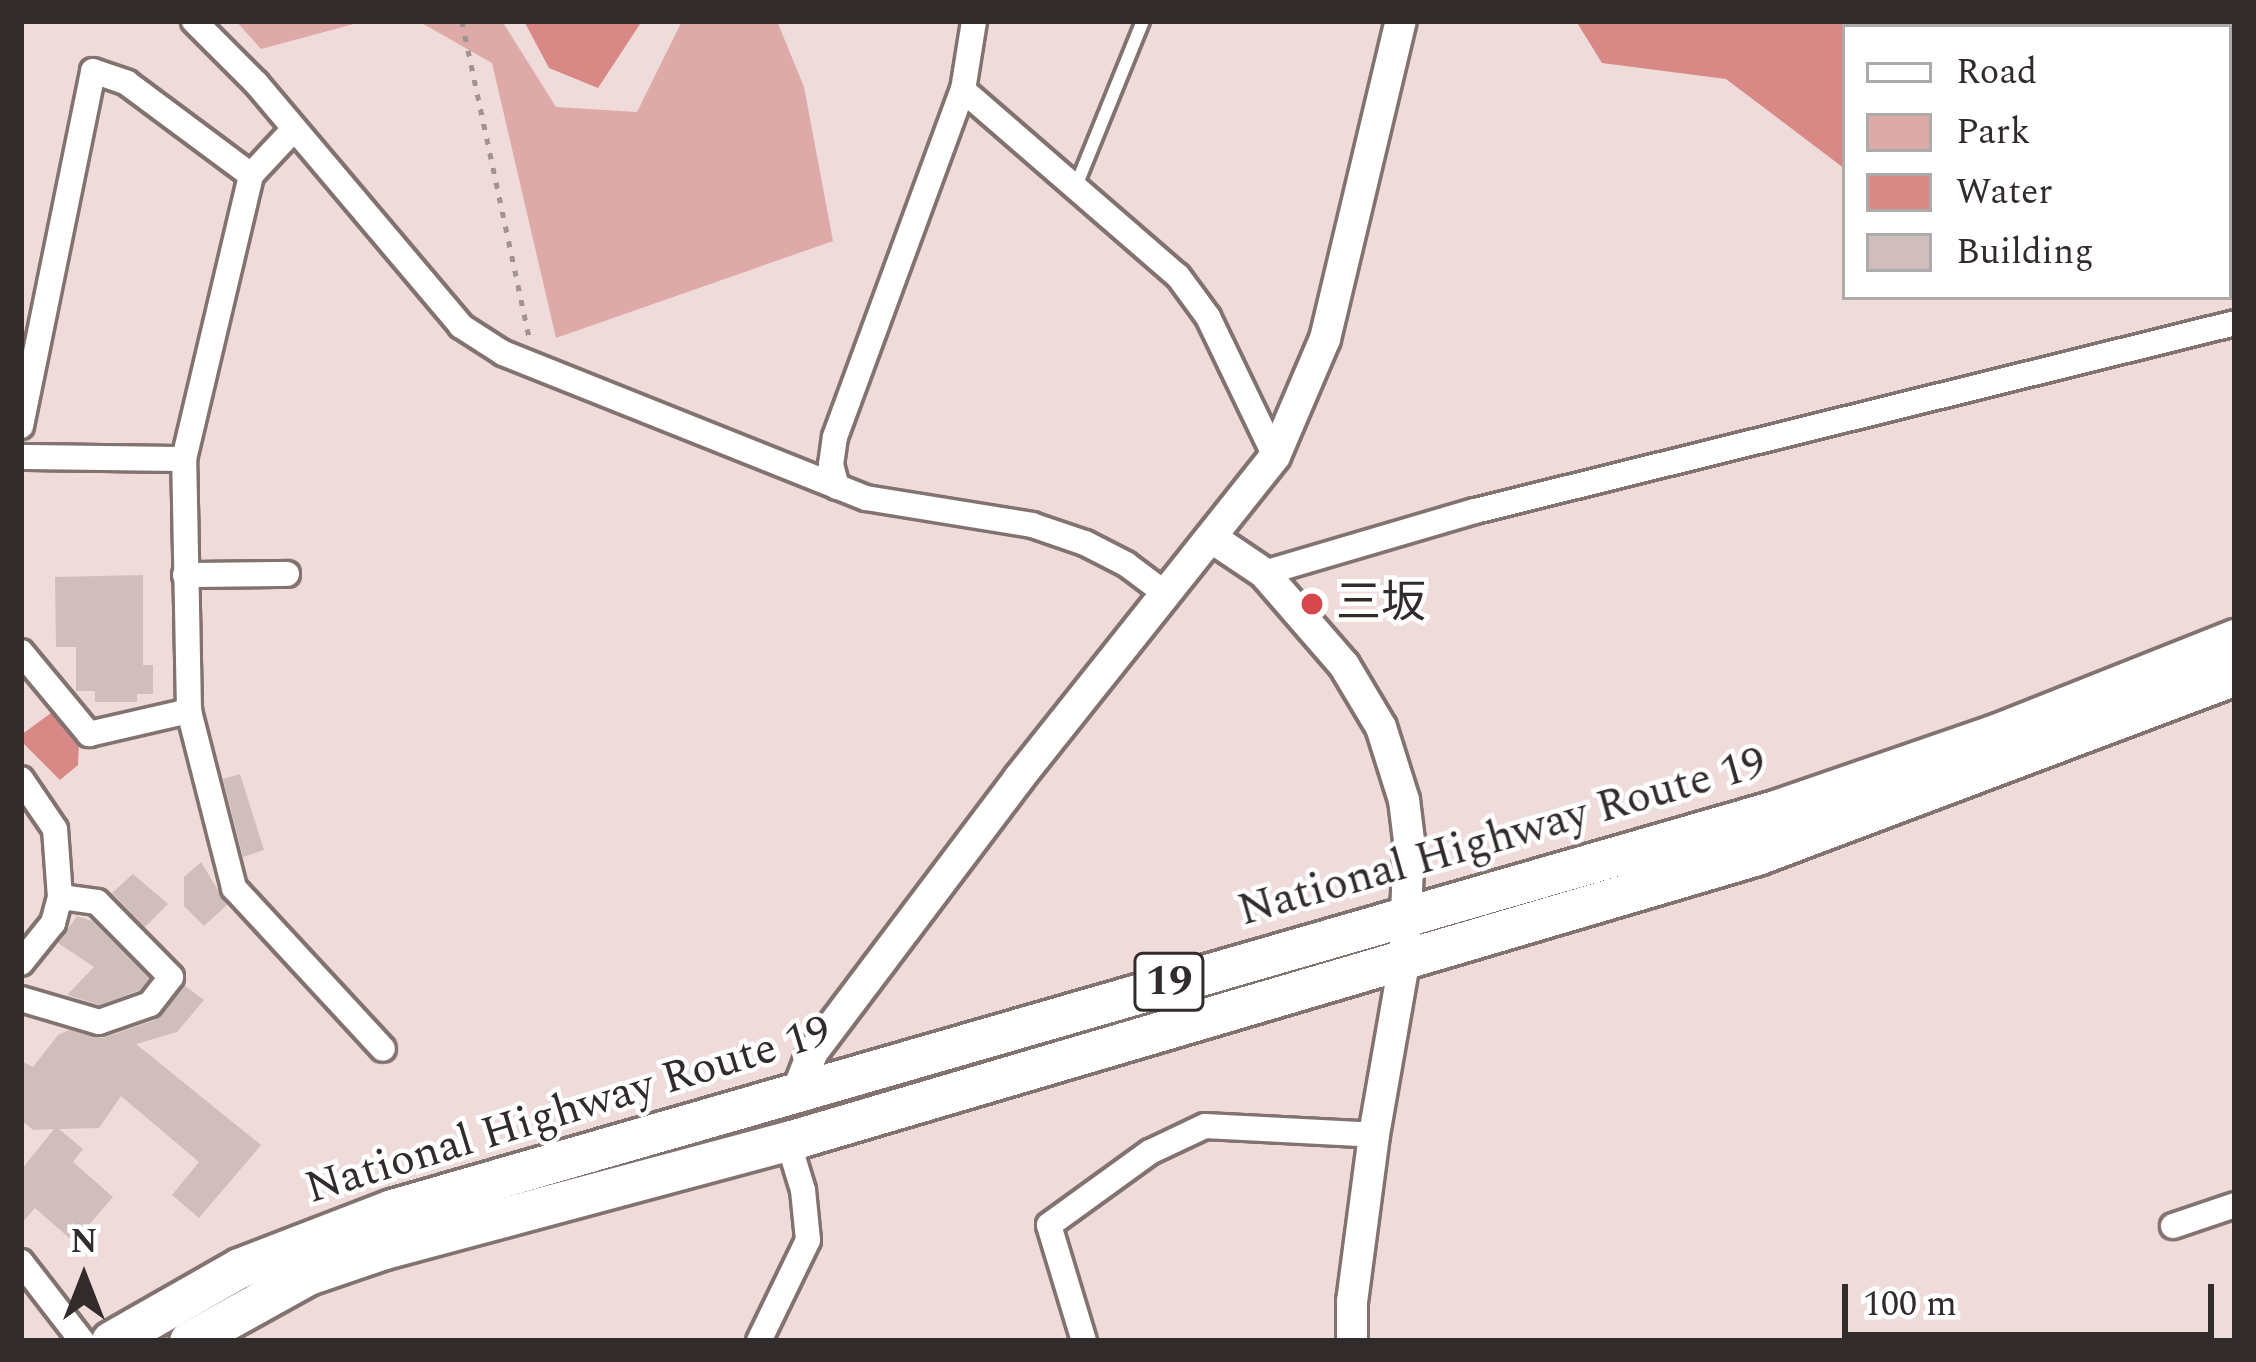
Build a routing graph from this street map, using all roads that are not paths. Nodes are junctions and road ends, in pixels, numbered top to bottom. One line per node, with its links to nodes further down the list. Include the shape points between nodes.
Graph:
1 (194, 21): 6 (street)
2 (974, 21): 5 (street)
3 (1143, 21): 8 (lane)
4 (1401, 21): 11 (street, via 1325,339)
5 (963, 90): 8 (street); 14 (street, via 836,437)
6 (294, 129): 7 (street); 14 (street, via 461,326 502,353)
7 (251, 175): 10 (street, via 127,83 93,71); 13 (street)
8 (1075, 187): 11 (street, via 1178,276 1208,317)
9 (2235, 323): 16 (street, via 1475,511)
10 (21, 426)
11 (1275, 456): 15 (street)
12 (21, 457): 13 (street)
13 (184, 459): 18 (street)
14 (837, 487): 19 (street, via 1032,525 1106,553)
15 (1212, 538): 16 (street); 19 (street)
16 (1264, 573): 26 (street, via 1344,665 1381,728 1404,800)
17 (287, 574): 18 (street)
18 (185, 575): 23 (street)
19 (1166, 594): 31 (street, via 826,1035)
20 (2235, 639): 26 (highway, National Highway Route 19 / 19, via 1775,810)
21 (21, 652): 23 (street, via 89,734)
22 (2235, 675): 28 (highway, National Highway Route 19 / 19, via 1756,855)
23 (189, 711): 30 (street, via 234,888)
24 (21, 779): 25 (street, via 55,830)
25 (60, 897): 27 (street, via 53,923); 29 (street, via 98,902 171,977 150,1004 99,1022)
26 (1408, 913): 28 (street); 31 (highway, National Highway Route 19 / 19)
27 (21, 964)
28 (1404, 964): 32 (street); 33 (highway, National Highway Route 19 / 19)
29 (21, 999)
30 (383, 1049)
31 (798, 1090): 38 (highway, National Highway Route 19 / 19, via 344,1225 239,1268)
32 (1374, 1135): 41 (street, via 1205,1126 1150,1152 1048,1225); 42 (street)
33 (788, 1142): 39 (highway, National Highway Route 19 / 19, via 463,1224 327,1268); 40 (street, via 808,1240)
34 (2235, 1205): 35 (street)
35 (2173, 1226)
36 (21, 1262): 37 (street)
37 (82, 1341)
38 (111, 1341)
39 (189, 1341)
40 (759, 1341)
41 (1084, 1341)
42 (1352, 1341)

